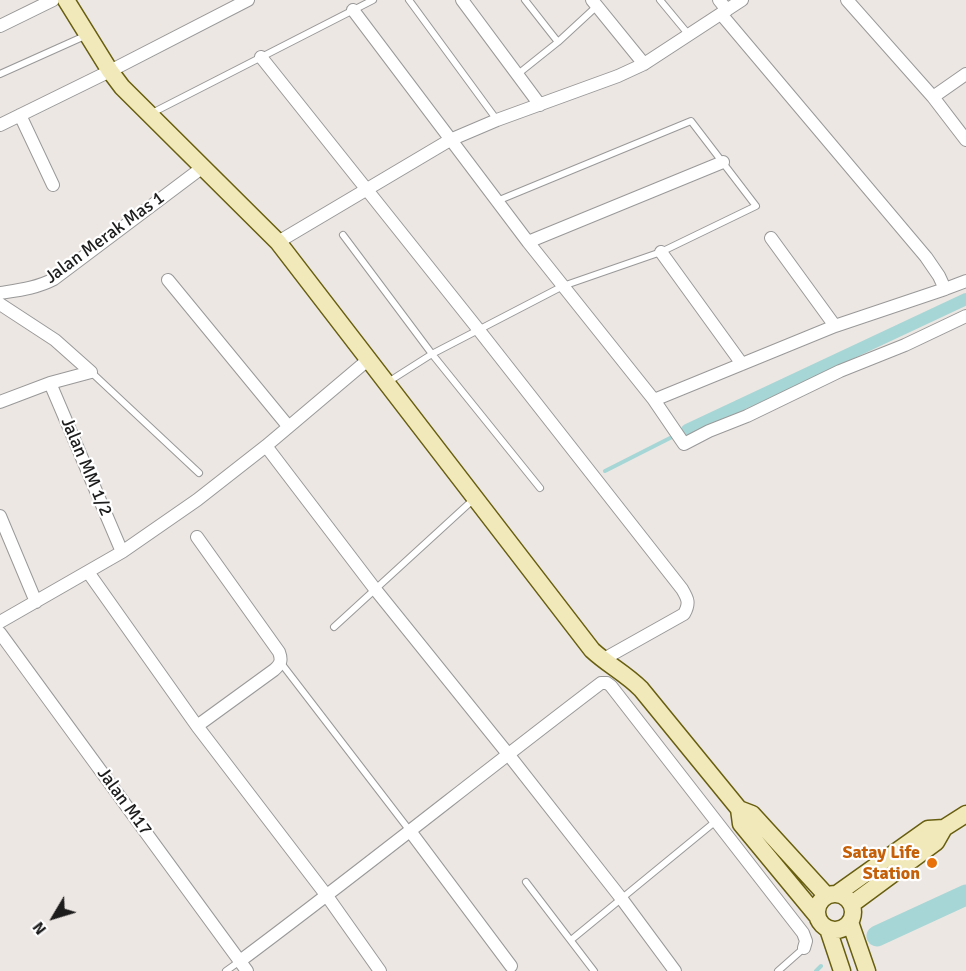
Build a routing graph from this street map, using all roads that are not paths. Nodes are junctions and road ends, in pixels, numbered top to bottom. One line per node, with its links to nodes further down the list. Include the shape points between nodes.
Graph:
1 (53, 0): 14 (street)
2 (66, 0): 15 (street)
3 (248, 0): 20 (street)
4 (373, 0): 13 (lane)
5 (409, 0): 28 (lane)
6 (462, 0): 22 (street)
7 (525, 0): 17 (lane)
8 (660, 0): 16 (lane)
9 (741, 0): 12 (street)
10 (847, 0): 24 (street)
11 (594, 3): 17 (lane); 19 (street)
12 (722, 8): 16 (street); 45 (street, via 926,257)
13 (353, 10): 18 (lane); 30 (street)
14 (0, 26)
15 (87, 34): 20 (street); 21 (lane)
16 (690, 35): 19 (street)
17 (558, 42): 22 (lane)
18 (261, 57): 27 (lane); 35 (street)
19 (644, 64): 25 (street)
20 (110, 71): 26 (street); 27 (street)
21 (0, 74)
22 (518, 74): 25 (street)
23 (966, 74): 24 (street)
24 (933, 97): 31 (street)
25 (540, 105): 28 (street)
26 (20, 115): 29 (street); 34 (street)
27 (149, 115): 33 (street)
28 (497, 120): 30 (street)
29 (0, 125)
30 (450, 140): 35 (street); 36 (street)
31 (966, 140)
32 (723, 162): 36 (lane, via 691,121); 40 (street); 41 (lane, via 756,206)
33 (203, 167): 39 (street); 46 (street, Jalan Merak Mas 1, via 54,279 29,289)
34 (53, 184)
35 (366, 189): 39 (street); 50 (street)
36 (497, 201): 40 (street)
37 (343, 235): 51 (lane)
38 (771, 238): 49 (street)
39 (278, 242): 52 (street)
40 (528, 242): 44 (street)
41 (662, 252): 44 (lane); 53 (street)
42 (168, 280): 59 (street)
43 (966, 281): 45 (street)
44 (563, 286): 50 (lane); 57 (street)
45 (945, 289): 49 (street)
46 (0, 293)
47 (0, 304): 54 (street, via 55,340)
48 (966, 316): 57 (street, via 684,444)
49 (835, 326): 53 (street)
50 (478, 329): 51 (lane); 73 (street, via 687,597 684,614)
51 (432, 354): 56 (lane); 62 (lane)
52 (369, 359): 56 (street); 59 (street)
53 (742, 364): 57 (street)
54 (91, 372): 55 (street); 61 (lane)
55 (50, 383): 58 (street); 66 (street, Jalan MM 1/2)
56 (387, 383): 63 (street)
57 (654, 400)
58 (0, 402)
59 (288, 426): 60 (street)
60 (266, 446): 66 (street, via 198,500); 68 (street)
61 (199, 472)
62 (540, 488)
63 (476, 497): 68 (lane); 73 (street)
64 (0, 516): 69 (street)
65 (197, 537): 74 (street, via 279,651)
66 (122, 552): 67 (street)
67 (88, 572): 69 (street); 75 (street)
68 (375, 589): 71 (lane); 76 (street)
69 (36, 602): 70 (street)
70 (0, 622)
71 (334, 627)
72 (0, 633): 92 (street, Jalan M17)
73 (602, 660): 77 (street, via 641,689)
74 (281, 663): 75 (street); 81 (lane)
75 (197, 726): 84 (street)
76 (508, 754): 79 (street, via 601,683 607,683); 81 (street); 85 (street)
77 (738, 809): 83 (street, via 752,814); 87 (street, via 741,824)
78 (966, 814): 80 (street)
79 (717, 820): 85 (lane); 91 (street, via 803,933)
80 (944, 828): 83 (street, via 928,829); 86 (street, via 936,842)
81 (410, 831): 84 (street); 93 (street)
82 (526, 882): 90 (lane)
83 (832, 894): 86 (street, via 844,895); 87 (street, via 821,899)
84 (327, 896): 92 (street); 95 (street)
85 (621, 898): 90 (lane); 97 (street)
86 (852, 904): 88 (street)
87 (817, 916): 89 (street)
88 (850, 922): 89 (street, via 840,929); 100 (street)
89 (828, 929): 99 (street)
90 (571, 940): 96 (lane)
91 (804, 948): 98 (lane)
92 (244, 966): 94 (lane)
93 (511, 966)
94 (226, 971)
95 (380, 971)
96 (594, 971)
97 (675, 971)
98 (778, 971)
99 (842, 971)
100 (867, 971)

